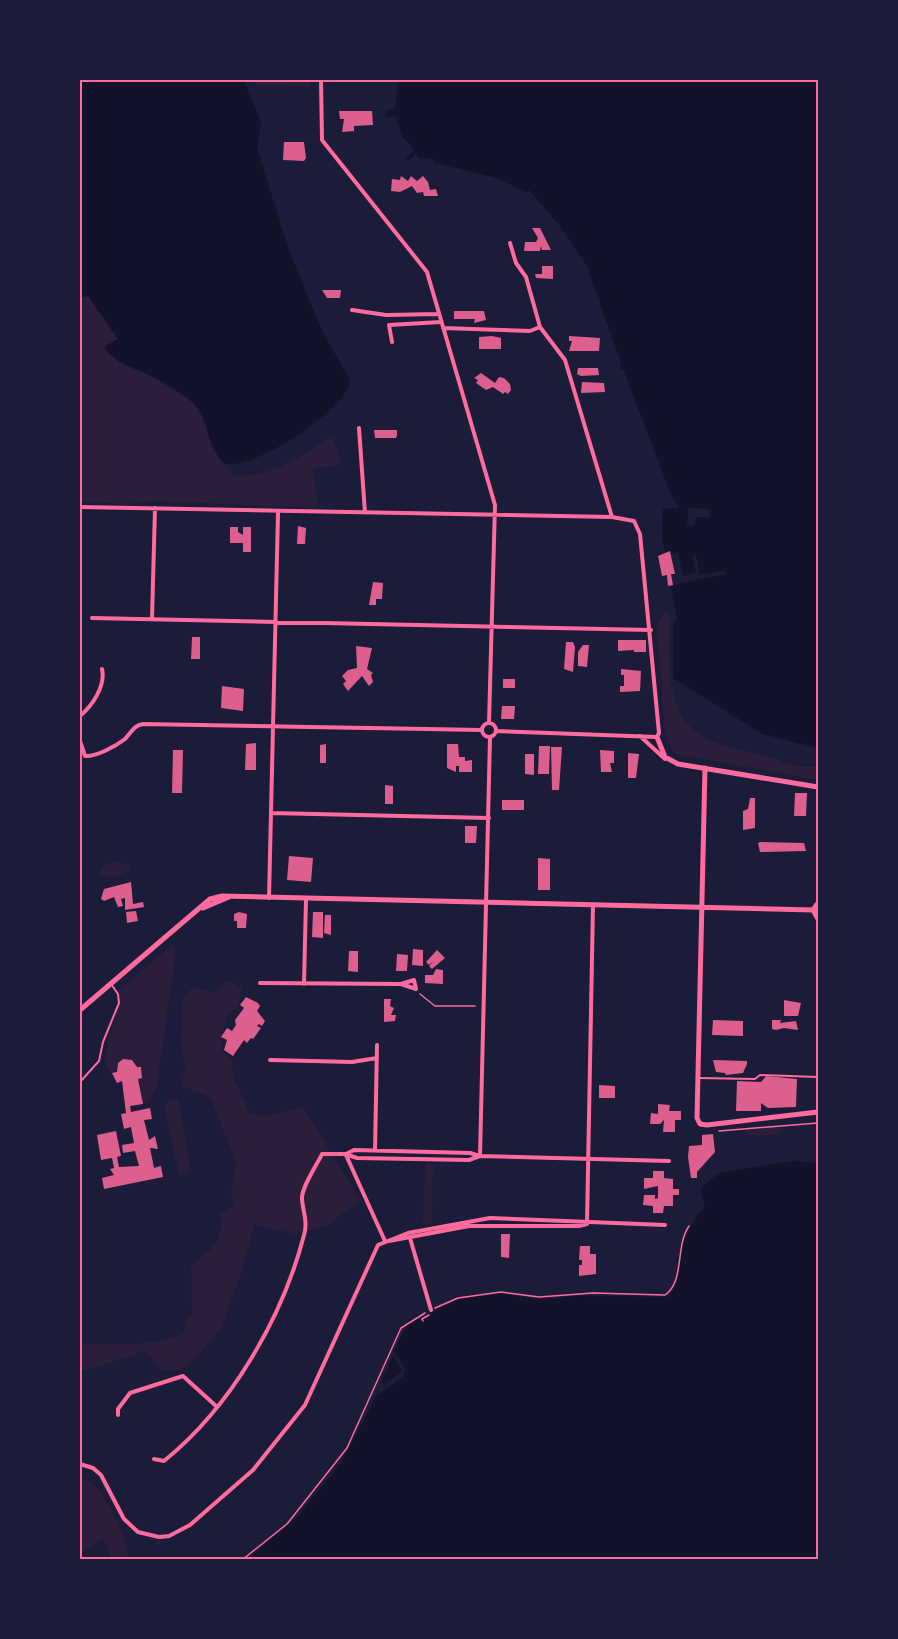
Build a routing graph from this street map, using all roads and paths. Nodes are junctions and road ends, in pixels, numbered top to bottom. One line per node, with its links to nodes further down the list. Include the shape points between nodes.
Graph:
1 (321, 80): 4 (street, via 322,140 424,265)
2 (510, 243): 6 (street, via 516,263 526,277)
3 (352, 310): 4 (street, via 386,315)
4 (439, 314): 5 (street)
5 (441, 322): 7 (street); 8 (street, via 389,324)
6 (540, 327): 7 (street, via 530,331); 15 (street, via 565,360)
7 (442, 328): 14 (street)
8 (392, 342)
9 (359, 428): 13 (street)
10 (80, 507): 11 (street)
11 (155, 508): 12 (street); 17 (street)
12 (278, 513): 13 (street); 18 (street)
13 (365, 513): 14 (street)
14 (495, 514): 15 (street); 19 (street)
15 (612, 518): 20 (street, via 634,521 640,534)
16 (92, 618): 17 (street)
17 (152, 619): 18 (street)
18 (274, 622): 19 (street); 24 (street)
19 (493, 626): 20 (street); 23 (street)
20 (651, 630): 29 (street, via 660,733)
21 (102, 669): 22 (street, via 104,675 93,703)
22 (80, 716)
23 (489, 723): 25 (street); 26 (street)
24 (272, 726): 25 (street); 30 (street, via 138,725 123,740 92,757 85,756); 34 (street)
25 (482, 730): 28 (street)
26 (496, 731): 27 (street); 28 (street)
27 (639, 736): 29 (street); 31 (street)
28 (490, 737): 35 (street)
29 (657, 737): 31 (street, via 662,753)
30 (80, 741)
31 (670, 761): 32 (street)
32 (705, 768): 33 (street); 41 (street)
33 (819, 787)
34 (271, 813): 35 (street); 36 (street)
35 (489, 818): 38 (street)
36 (269, 898): 37 (street); 45 (street, via 229,897 203,908)
37 (306, 899): 38 (street); 46 (street)
38 (486, 903): 40 (street); 63 (street)
39 (819, 903): 42 (street)
40 (593, 905): 41 (street); 64 (street)
41 (703, 908): 42 (street); 56 (street)
42 (813, 910): 43 (street)
43 (819, 919)
44 (260, 983): 46 (street)
45 (111, 984): 50 (street); 57 (lane, via 119,1003 99,1061)
46 (304, 984): 47 (street)
47 (401, 984): 48 (street); 48 (street, via 416,980)
48 (415, 990): 49 (path, via 435,1006)
49 (475, 1006)
50 (80, 1010)
51 (819, 1032): 55 (street)
52 (377, 1045): 53 (street)
53 (377, 1058): 54 (street, via 352,1062); 61 (street)
54 (270, 1060)
55 (818, 1077): 56 (lane); 58 (street)
56 (698, 1078): 58 (street, via 700,1124)
57 (80, 1082)
58 (818, 1112)
59 (819, 1123): 60 (path)
60 (719, 1131)
61 (375, 1151): 62 (street, via 354,1150); 63 (street)
62 (345, 1154): 63 (street, via 357,1158 469,1160); 70 (street); 73 (street, via 322,1154 303,1190 307,1223 293,1274 260,1347)
63 (480, 1156): 64 (street)
64 (590, 1158): 65 (street); 66 (street)
65 (669, 1161)
66 (587, 1224): 67 (street); 69 (street, via 468,1226)
67 (665, 1225)
68 (688, 1226): 71 (path, via 681,1241 674,1284 664,1295 593,1293 539,1297 501,1292 458,1298)
69 (409, 1235): 70 (street); 71 (street)
70 (385, 1241): 76 (street, via 374,1251 304,1405 253,1470 190,1526 169,1536 138,1532 124,1519 101,1476)
71 (431, 1310): 72 (path, via 432,1314); 77 (path, via 400,1328 353,1437 333,1466 287,1524)
72 (423, 1321)
73 (216, 1406): 74 (street, via 183,1376 130,1393); 75 (street, via 164,1461)
74 (118, 1414)
75 (154, 1459)
76 (80, 1464)
77 (242, 1560)

